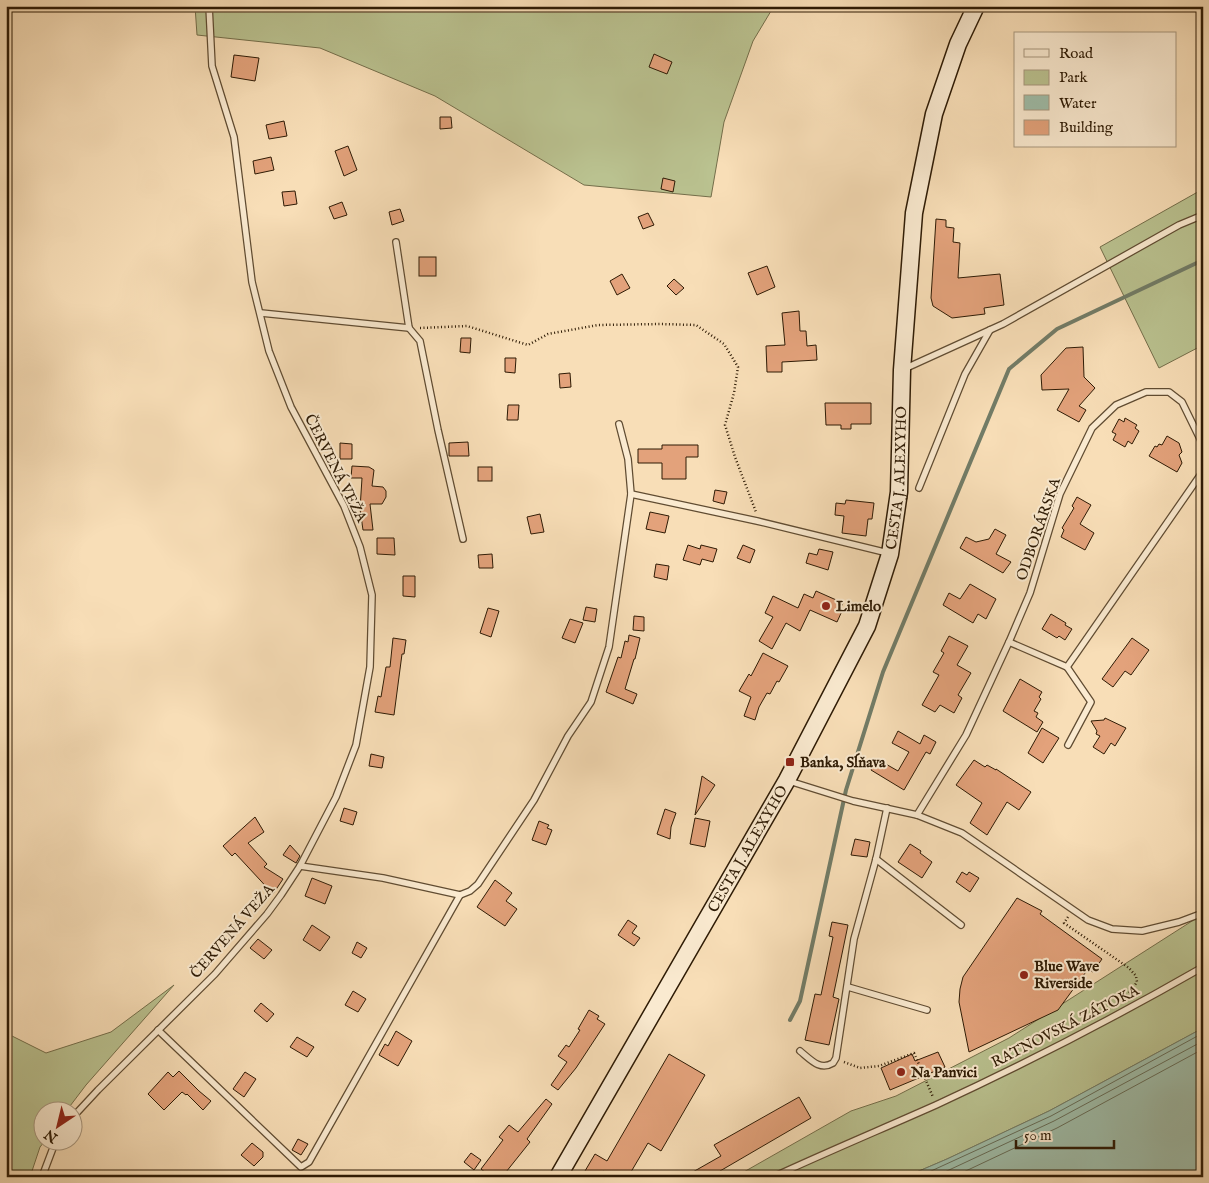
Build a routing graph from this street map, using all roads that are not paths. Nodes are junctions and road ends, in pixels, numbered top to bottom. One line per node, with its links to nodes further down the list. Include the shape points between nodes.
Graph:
1 (209, 6): 5 (lane, ČERVENÁ VEŽA, via 212,66 234,137 252,282)
2 (976, 6): 8 (main road, CESTA J. ALEXYHO, via 958,44 934,114 914,213)
3 (1203, 215): 7 (lane, via 1179,225)
4 (396, 242): 6 (lane)
5 (261, 314): 6 (lane); 23 (lane, ČERVENÁ VEŽA, via 269,352 291,407 344,506 360,547 372,595 370,667 356,745 336,797)
6 (409, 328): 14 (lane, via 420,341)
7 (990, 330): 8 (lane); 12 (lane, via 966,374)
8 (902, 370): 15 (main road, CESTA J. ALEXYHO, via 899,492)
9 (618, 424): 13 (lane, via 628,459)
10 (1203, 445): 16 (lane, ODBORÁRSKA, via 1182,402 1169,392 1146,392 1116,405 1092,428 1060,494 1030,592)
11 (1203, 471): 17 (lane)
12 (918, 488)
13 (632, 494): 15 (lane); 24 (lane, via 609,647 591,702 496,858 478,884)
14 (462, 539)
15 (890, 554): 19 (main road, CESTA J. ALEXYHO, via 867,626)
16 (1009, 642): 17 (lane); 21 (lane, ODBORÁRSKA, via 966,735)
17 (1067, 667): 18 (lane, via 1091,702)
18 (1068, 745)
19 (787, 780): 20 (lane, via 832,796); 35 (main road, CESTA J. ALEXYHO)
20 (887, 808): 21 (lane); 22 (lane)
21 (917, 815): 25 (lane, via 962,833 1088,920 1112,929 1142,931)
22 (876, 859): 26 (lane); 28 (lane, via 854,939)
23 (300, 866): 24 (lane, via 383,878); 30 (lane, ČERVENÁ VEŽA, via 267,914 215,974)
24 (460, 895): 30 (lane, via 309,1162 301,1167)
25 (1203, 913)
26 (961, 924)
27 (1203, 967): 36 (lane, RATNOVSKÁ ZÁTOKA, via 1038,1056)
28 (848, 987): 29 (lane); 31 (lane, via 836,1059 824,1067 819,1066)
29 (927, 1010)
30 (158, 1030): 32 (lane, ČERVENÁ VEŽA)
31 (800, 1051)
32 (82, 1107)
33 (52, 1150): 34 (lane)
34 (42, 1177)
35 (558, 1177)
36 (772, 1177)

